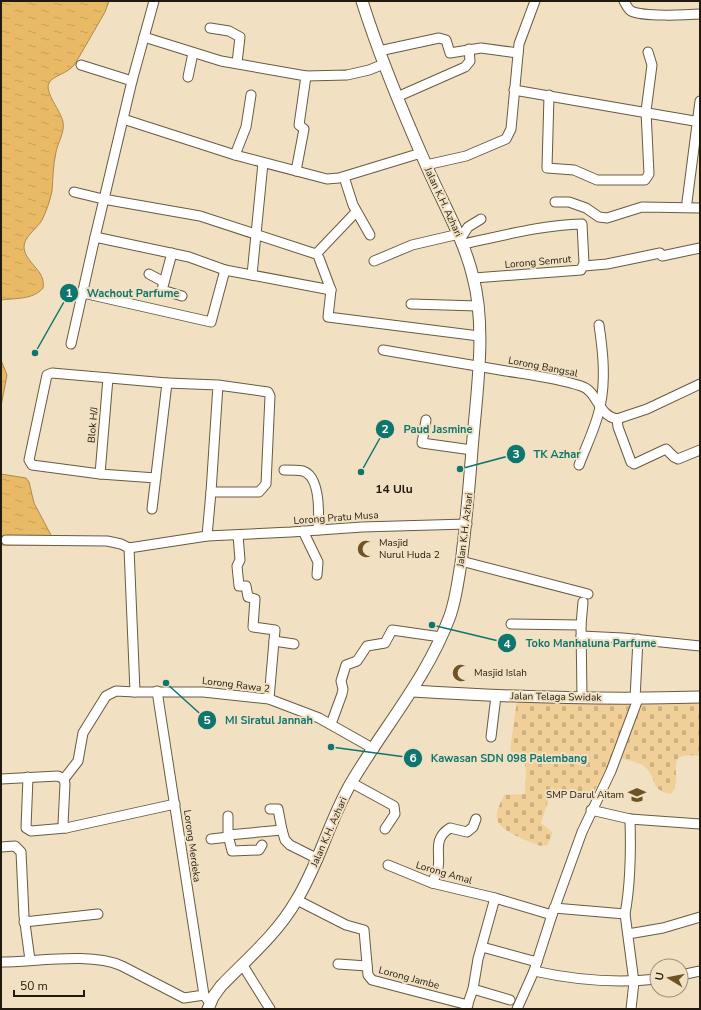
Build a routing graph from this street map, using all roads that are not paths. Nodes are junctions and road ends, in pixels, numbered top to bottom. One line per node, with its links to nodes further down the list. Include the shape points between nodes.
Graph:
1 (154, 1): 7 (street)
2 (362, 1): 9 (street, Jalan K.H. Azhari)
3 (535, 1): 12 (street, via 521,34)
4 (624, 1): 5 (street, via 628,9 636,12)
5 (700, 14)
6 (210, 28): 13 (street, via 230,31 240,37)
7 (144, 37): 11 (street); 18 (street)
8 (469, 49): 9 (street, via 450,53 446,40 439,38); 12 (street, via 490,48); 22 (street, via 470,61 465,67)
9 (379, 51): 14 (street, Jalan K.H. Azhari)
10 (648, 52): 24 (street, via 652,65)
11 (193, 53): 13 (street); 17 (street)
12 (518, 53): 19 (street)
13 (237, 63): 16 (street)
14 (384, 64): 16 (street, via 347,75); 22 (street, Jalan K.H. Azhari)
15 (81, 65): 18 (street)
16 (306, 76): 31 (street, via 299,125 304,129)
17 (188, 77)
18 (132, 81): 25 (street)
19 (514, 90): 21 (street); 30 (street, via 511,129 506,139 466,156)
20 (251, 95): 28 (street, via 246,127)
21 (549, 95): 24 (street); 24 (street, via 547,168 574,170 597,180 647,179 649,174)
22 (397, 97): 27 (street, Jalan K.H. Azhari)
23 (700, 101): 26 (street)
24 (646, 111): 26 (street)
25 (123, 119): 28 (street); 34 (street)
26 (699, 122): 36 (street)
27 (421, 153): 30 (street, Jalan K.H. Azhari); 32 (street)
28 (235, 155): 29 (street)
29 (263, 163): 31 (street); 40 (street)
30 (426, 165): 42 (street, Jalan K.H. Azhari)
31 (296, 172): 32 (street, via 327,179)
32 (344, 177): 38 (street)
33 (74, 192): 34 (street)
34 (103, 199): 40 (street, via 200,216); 43 (street)
35 (555, 202): 37 (street, via 575,204 599,217 607,218 642,207)
36 (687, 202)
37 (700, 208)
38 (355, 209): 40 (street, via 316,254); 41 (street)
39 (481, 219): 42 (street)
40 (257, 234): 51 (street)
41 (370, 235)
42 (459, 235): 47 (street, via 412,245); 48 (street, Lorong Semrut, via 582,224); 52 (street, Jalan K.H. Azhari)
43 (95, 237): 45 (street); 55 (street)
44 (700, 248): 48 (street, via 662,256 660,253)
45 (172, 253): 49 (street); 53 (street)
46 (319, 258): 54 (street)
47 (374, 261)
48 (584, 266): 52 (street, Lorong Semrut, via 581,270)
49 (225, 270): 51 (street); 55 (street, via 211,322)
50 (149, 274): 53 (street)
51 (252, 275): 54 (street)
52 (474, 278): 58 (street, Jalan K.H. Azhari)
53 (164, 282): 56 (street, via 162,290)
54 (331, 290): 60 (street, via 328,317)
55 (83, 293): 61 (street)
56 (182, 296)
57 (411, 304): 58 (street)
58 (478, 306): 60 (street, Jalan K.H. Azhari)
59 (599, 325): 68 (street, via 604,371)
60 (479, 336): 63 (street, Jalan K.H. Azhari)
61 (71, 344)
62 (383, 350): 63 (street, Lorong Bangsal)
63 (479, 366): 68 (street, Lorong Bangsal, via 583,386 592,393); 71 (street, Jalan K.H. Azhari)
64 (108, 378): 65 (street); 75 (street, Blok H/J); 75 (street, via 46,374 29,460 35,466)
65 (167, 383): 67 (street); 76 (street)
66 (700, 384): 69 (street, via 647,409)
67 (218, 385): 77 (street); 77 (street, via 261,390 268,392 270,396 266,484 259,492)
68 (600, 408): 69 (street, Lorong Bangsal, via 609,416); 73 (street)
69 (618, 419): 72 (street, via 618,427 634,464 665,449 678,459)
70 (426, 420): 71 (street, via 422,443)
71 (472, 450): 79 (street, Jalan K.H. Azhari)
72 (700, 450)
73 (579, 465)
74 (284, 470): 80 (street, via 303,471 311,478 318,498)
75 (100, 474): 76 (street)
76 (156, 478): 78 (street)
77 (210, 492): 83 (street)
78 (152, 509)
79 (467, 524): 80 (street, Lorong Pratu Musa); 86 (street, Jalan K.H. Azhari)
80 (318, 530): 81 (street, Lorong Pratu Musa)
81 (304, 531): 82 (street, Lorong Pratu Musa); 87 (street, via 318,562)
82 (238, 535): 83 (street, Lorong Pratu Musa); 93 (street, via 239,586 246,586 248,597 255,599 253,627 275,630)
83 (207, 536): 85 (street, Lorong Pratu Musa)
84 (6, 540): 85 (street, via 107,541)
85 (129, 548): 98 (street)
86 (461, 561): 89 (street, via 585,598); 91 (street, Jalan K.H. Azhari, via 451,615)
87 (317, 575)
88 (512, 624): 89 (street)
89 (581, 624): 90 (street)
90 (581, 636): 92 (street); 102 (street)
91 (441, 637): 97 (street, Jalan K.H. Azhari); 105 (street, via 392,630 385,643 367,646 357,661 346,666 341,681 342,694)
92 (638, 639): 95 (street); 104 (street)
93 (274, 641): 94 (street); 103 (street)
94 (294, 644)
95 (700, 646)
96 (157, 691): 98 (street, Lorong Rawa 2); 103 (street, Lorong Rawa 2, via 203,692); 112 (street, Lorong Merdeka)
97 (413, 691): 100 (street, Jalan Telaga Swidak); 107 (street, Jalan K.H. Azhari)
98 (135, 692): 110 (street, Lorong Rawa 2, via 116,691 106,696 82,733 78,761)
99 (700, 692): 101 (street)
100 (496, 696): 102 (street, Jalan Telaga Swidak); 106 (street)
101 (700, 697): 104 (street, Jalan Telaga Swidak)
102 (582, 698): 104 (street, Jalan Telaga Swidak)
103 (269, 699): 105 (street, Lorong Rawa 2)
104 (637, 699): 114 (street, via 611,771)
105 (331, 724): 107 (street, Lorong Rawa 2)
106 (491, 737)
107 (374, 749): 111 (street, Jalan K.H. Azhari)
108 (28, 777): 109 (street); 110 (street, via 58,776); 119 (street, via 27,830)
109 (1, 779)
110 (64, 779): 119 (street, via 63,824)
111 (352, 783): 120 (street, via 394,806 395,814); 126 (street, Jalan K.H. Azhari)
112 (175, 804): 119 (street); 150 (street, Lorong Merdeka)
113 (270, 809): 121 (street, via 278,809)
114 (591, 810): 116 (street); 131 (street)
115 (228, 816): 122 (street)
116 (630, 818): 118 (street); 133 (street, via 630,890)
117 (476, 819): 128 (street, via 473,827 467,832 450,828 444,835 437,848 438,867)
118 (700, 824)
119 (66, 828)
120 (385, 829)
121 (282, 830): 122 (street); 126 (street, via 290,845)
122 (229, 836): 123 (street); 124 (street, via 231,850 234,852 259,850)
123 (211, 839)
124 (262, 845)
125 (1, 847): 135 (street, via 15,846 21,852)
126 (318, 859): 130 (street, Jalan K.H. Azhari)
127 (388, 865): 128 (street, Lorong Amal)
128 (432, 883): 129 (street, Lorong Amal)
129 (495, 898): 131 (street, Lorong Amal); 137 (street)
130 (297, 900): 140 (street, Jalan K.H. Azhari, via 286,917); 142 (street, Lorong Jambe, via 346,925 364,930)
131 (553, 912): 133 (street, Lorong Amal); 143 (street)
132 (98, 914): 135 (street)
133 (625, 914): 136 (street)
134 (700, 917): 136 (street, via 663,928)
135 (24, 922): 138 (street)
136 (628, 934): 147 (street)
137 (482, 947): 143 (street); 148 (street)
138 (30, 960): 139 (street); 150 (street, via 111,962 184,998)
139 (1, 962)
140 (242, 964): 150 (street, Jalan K.H. Azhari); 152 (street)
141 (338, 964): 142 (street)
142 (368, 966): 151 (street, Lorong Jambe, via 368,975 372,980)
143 (536, 967): 147 (street, via 573,979); 153 (street)
144 (700, 971): 145 (street)
145 (689, 973)
146 (649, 980): 147 (street)
147 (634, 982): 154 (street)
148 (474, 989): 149 (street); 151 (street)
149 (510, 1000)
150 (208, 1002)
151 (467, 1007)
152 (270, 1009)
153 (517, 1009)
154 (631, 1009)

